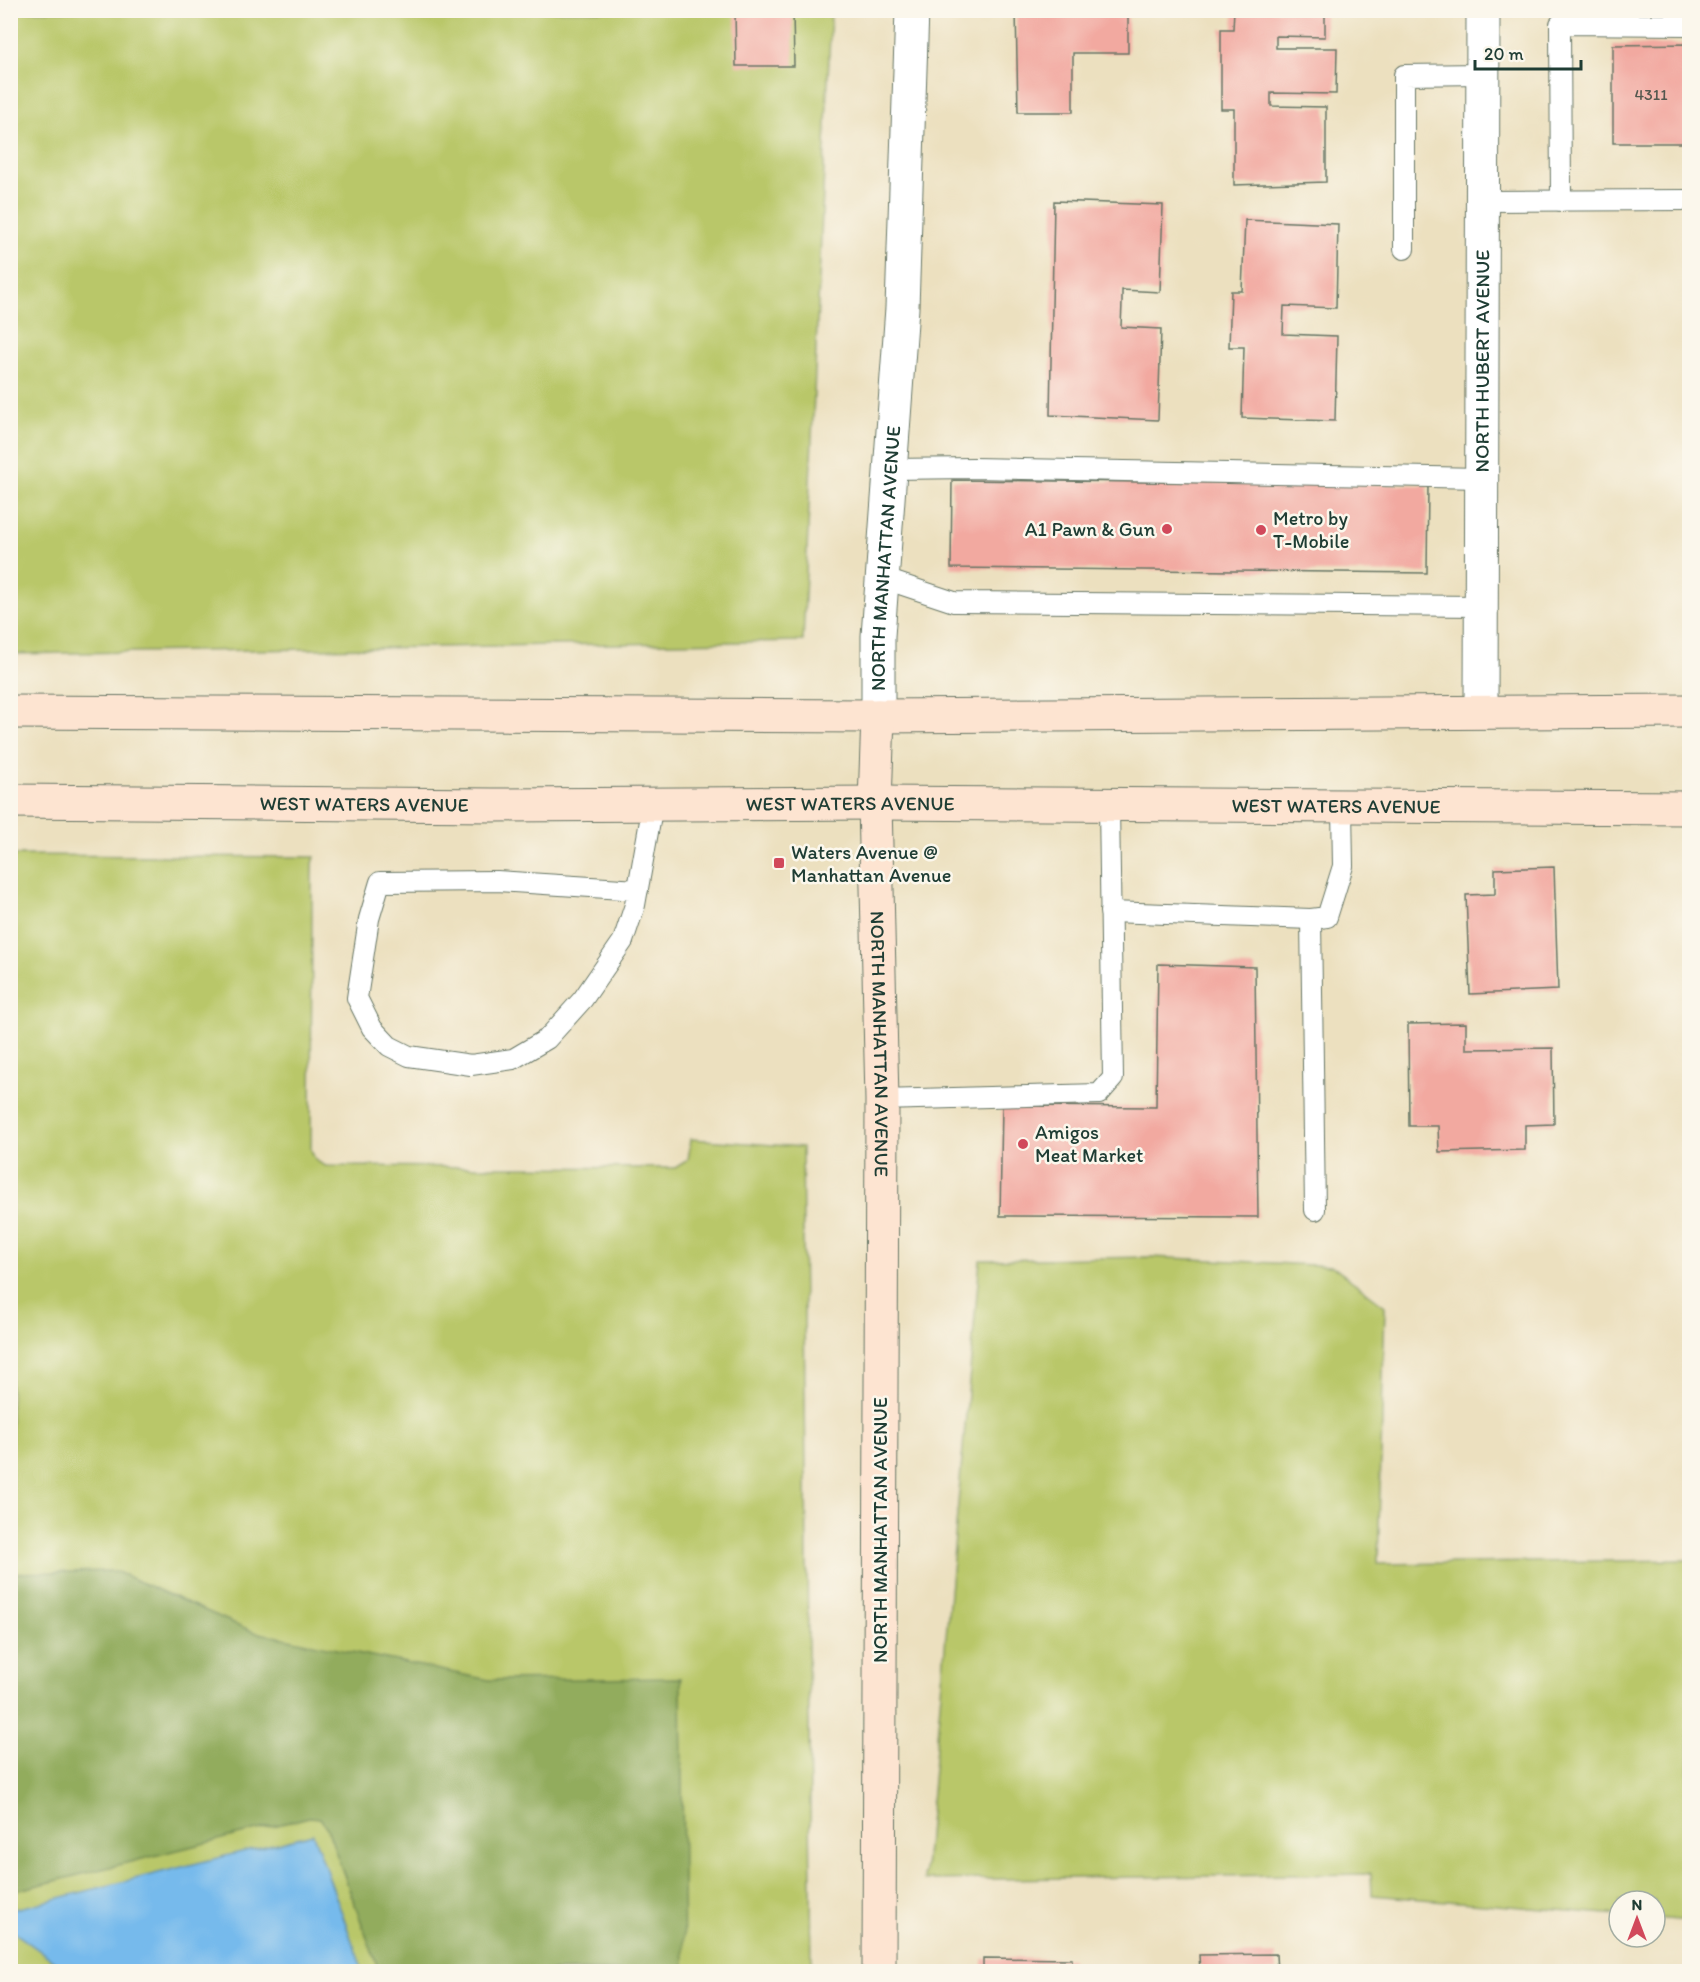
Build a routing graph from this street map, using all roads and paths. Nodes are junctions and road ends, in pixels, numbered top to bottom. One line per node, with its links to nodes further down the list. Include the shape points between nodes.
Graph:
1 (912, 10): 9 (street, NORTH MANHATTAN AVENUE, via 902,308)
2 (1483, 10): 4 (street, NORTH HUBERT AVENUE)
3 (1689, 25): 7 (lane, via 1560,24)
4 (1483, 74): 6 (street, NORTH HUBERT AVENUE); 8 (lane, via 1404,75)
5 (1689, 200): 7 (lane)
6 (1482, 201): 7 (lane); 10 (street, NORTH HUBERT AVENUE)
7 (1561, 201)
8 (1404, 249)
9 (890, 470): 10 (lane); 11 (street, NORTH MANHATTAN AVENUE)
10 (1482, 478): 12 (street, NORTH HUBERT AVENUE)
11 (882, 578): 12 (lane, via 954,602); 16 (street, NORTH MANHATTAN AVENUE)
12 (1482, 606): 13 (street, NORTH HUBERT AVENUE)
13 (1481, 711): 14 (main road); 16 (main road)
14 (1689, 711)
15 (10, 712): 16 (main road)
16 (878, 716): 18 (main road, NORTH MANHATTAN AVENUE)
17 (10, 801): 19 (main road, WEST WATERS AVENUE)
18 (875, 803): 19 (main road, WEST WATERS AVENUE); 20 (main road, WEST WATERS AVENUE); 26 (main road, NORTH MANHATTAN AVENUE)
19 (653, 804): 23 (lane)
20 (1109, 805): 21 (main road, WEST WATERS AVENUE); 24 (lane)
21 (1342, 807): 22 (main road, WEST WATERS AVENUE); 25 (lane, via 1343,866 1327,917)
22 (1689, 808)
23 (638, 890): 23 (lane, via 623,941 583,999 547,1039 513,1059 471,1065 409,1056 389,1046 372,1028 357,998 369,919 380,882 497,881)
24 (1110, 912): 25 (lane); 26 (lane, via 1113,1078 1099,1094)
25 (1311, 920): 27 (lane)
26 (882, 1100): 28 (main road, NORTH MANHATTAN AVENUE)
27 (1315, 1210)
28 (879, 1971)

